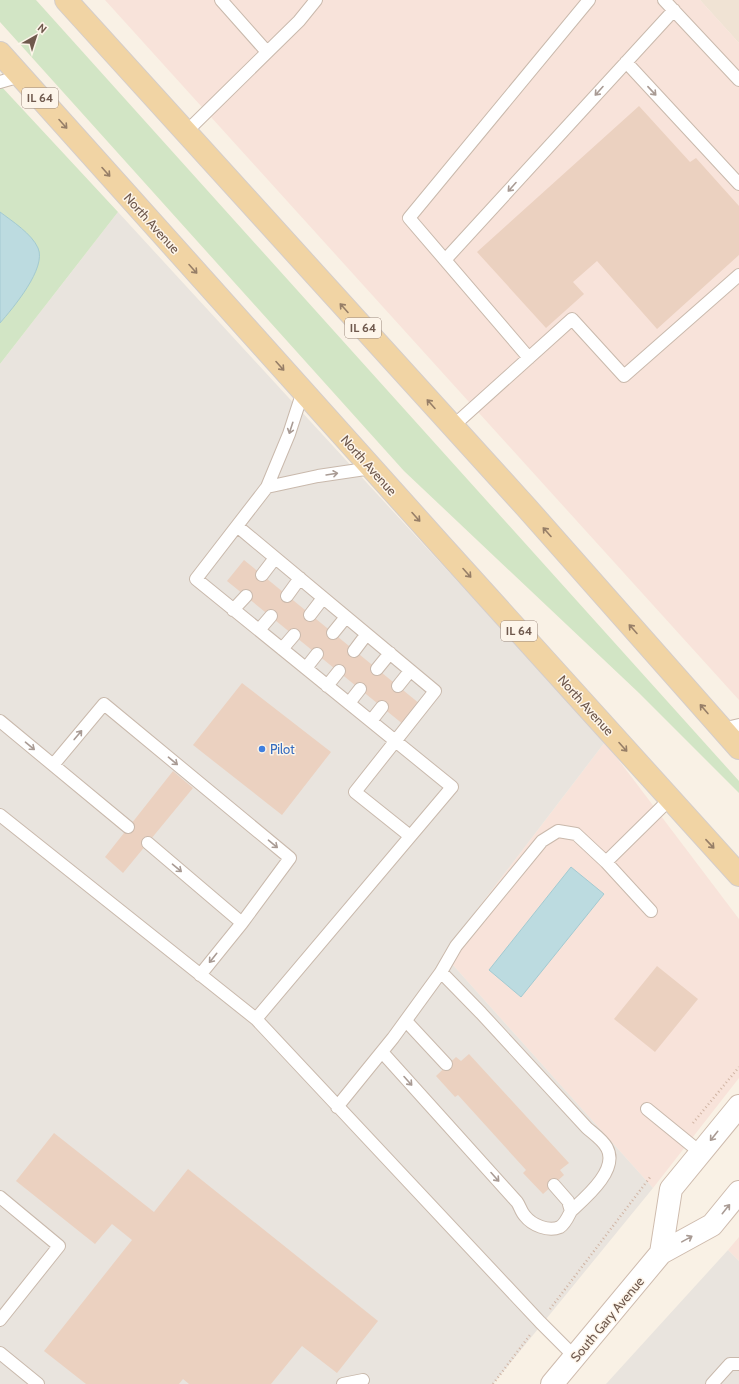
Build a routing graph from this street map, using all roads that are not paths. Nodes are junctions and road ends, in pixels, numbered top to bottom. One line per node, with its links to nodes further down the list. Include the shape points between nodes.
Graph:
1 (66, 0): 13 (main road, IL 64)
2 (221, 0): 7 (lane)
3 (316, 0): 7 (lane, via 299,21)
4 (589, 0): 15 (lane, via 409,218)
5 (664, 0): 6 (lane)
6 (674, 10): 9 (lane); 11 (lane)
7 (267, 52): 13 (lane)
8 (0, 53): 10 (main road, North Avenue / IL 64)
9 (626, 62): 14 (lane, one-way to 14); 15 (lane, one-way to 15)
10 (21, 76): 12 (lane); 18 (main road, North Avenue / IL 64, one-way to 18)
11 (739, 80)
12 (0, 82)
13 (185, 132): 19 (main road, IL 64, one-way to 13)
14 (739, 184)
15 (445, 260): 17 (lane)
16 (739, 275): 17 (lane, via 624,376 572,319)
17 (529, 358): 19 (lane)
18 (303, 391): 20 (main road, North Avenue / IL 64); 21 (lane, one-way to 21)
19 (452, 427): 52 (main road, IL 64, one-way to 19)
20 (372, 468): 21 (lane, one-way to 20); 56 (main road, North Avenue / IL 64, one-way to 56)
21 (267, 487): 22 (lane)
22 (237, 526): 23 (lane); 29 (lane, via 196,580)
23 (275, 558): 24 (lane); 25 (lane)
24 (262, 575)
25 (300, 578): 27 (lane); 28 (lane)
26 (246, 596): 29 (lane)
27 (287, 596)
28 (323, 598): 30 (lane); 32 (lane)
29 (233, 610): 33 (lane)
30 (310, 615)
31 (271, 616): 33 (lane)
32 (346, 617): 34 (lane); 36 (lane)
33 (259, 630): 37 (lane)
34 (333, 633)
35 (294, 635): 37 (lane)
36 (366, 635): 38 (lane); 39 (lane)
37 (282, 649): 41 (lane)
38 (354, 651)
39 (390, 653): 42 (lane); 44 (lane)
40 (317, 654): 41 (lane)
41 (306, 668): 45 (lane)
42 (377, 669)
43 (339, 671): 45 (lane)
44 (410, 671): 46 (lane); 53 (lane, via 435,691)
45 (327, 686): 48 (lane)
46 (398, 686)
47 (360, 689): 48 (lane)
48 (349, 704): 51 (lane)
49 (382, 707): 51 (lane)
50 (0, 721): 55 (lane, one-way to 55)
51 (371, 721): 53 (lane)
52 (730, 727): 54 (main road, IL 64)
53 (396, 741): 59 (lane, via 355,792); 59 (lane, via 452,787)
54 (739, 748)
55 (53, 765): 58 (lane); 64 (lane, one-way to 64, via 104,704 290,858)
56 (670, 799): 61 (lane); 62 (main road, North Avenue / IL 64, one-way to 62)
57 (0, 815): 66 (lane)
58 (128, 827)
59 (410, 836): 67 (lane)
60 (148, 843): 64 (lane, one-way to 64)
61 (606, 862): 63 (lane); 65 (lane, via 576,834 558,831 542,841 456,946)
62 (739, 875)
63 (651, 912)
64 (242, 923): 66 (lane, one-way to 66)
65 (440, 972): 68 (lane); 78 (lane, via 607,1148 610,1165 588,1195)
66 (200, 975): 67 (lane)
67 (256, 1019): 72 (lane)
68 (406, 1021): 69 (lane); 70 (lane)
69 (382, 1052): 72 (lane); 78 (lane, one-way to 78, via 517,1202 531,1223 540,1227 560,1227)
70 (446, 1064)
71 (739, 1106): 74 (main road, one-way to 74)
72 (337, 1107): 82 (lane)
73 (647, 1109): 74 (lane)
74 (701, 1153): 79 (main road, via 671,1189)
75 (554, 1185): 78 (lane, via 568,1201)
76 (739, 1192): 79 (main road, South Gary Avenue, one-way to 76, via 712,1225)
77 (0, 1197): 80 (lane, via 59,1246)
78 (571, 1211)
79 (661, 1253): 82 (main road, South Gary Avenue)
80 (0, 1320)
81 (0, 1353): 85 (lane)
82 (575, 1356): 87 (main road, South Gary Avenue)
83 (739, 1364): 88 (lane, via 730,1364)
84 (362, 1382): 86 (lane)
85 (38, 1384)
86 (343, 1384)
87 (552, 1384)
88 (712, 1384)

